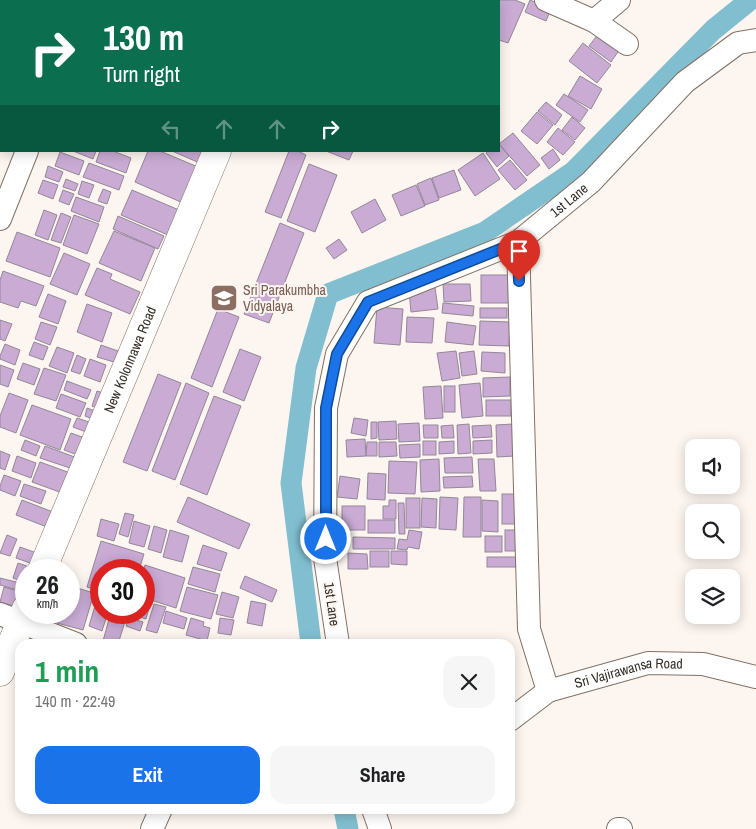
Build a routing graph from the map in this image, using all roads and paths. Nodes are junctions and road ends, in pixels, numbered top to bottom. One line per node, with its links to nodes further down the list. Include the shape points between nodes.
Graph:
1 (546, 0): 3 (street)
2 (619, 0): 3 (street)
3 (594, 21): 6 (street)
4 (756, 24): 5 (street, 1st Lane)
5 (747, 42): 10 (street, 1st Lane, via 686,82 591,182)
6 (627, 44)
7 (27, 152): 9 (street)
8 (217, 152): 11 (main road, New Kolonnawa Road)
9 (0, 219)
10 (518, 242): 15 (street, 1st Lane, via 368,302 337,354 326,408 325,558); 18 (street, via 529,629)
11 (47, 559)
12 (15, 619): 16 (main road)
13 (35, 624): 14 (street)
14 (66, 639)
15 (337, 639)
16 (0, 672)
17 (756, 677): 18 (street, Sri Vajirawansa Road, via 703,664 648,663)
18 (548, 691): 19 (street, Sri Vajirawansa Road)
19 (515, 716)
20 (159, 814): 22 (street)
21 (376, 814): 23 (street)
22 (152, 829)
23 (380, 829)

